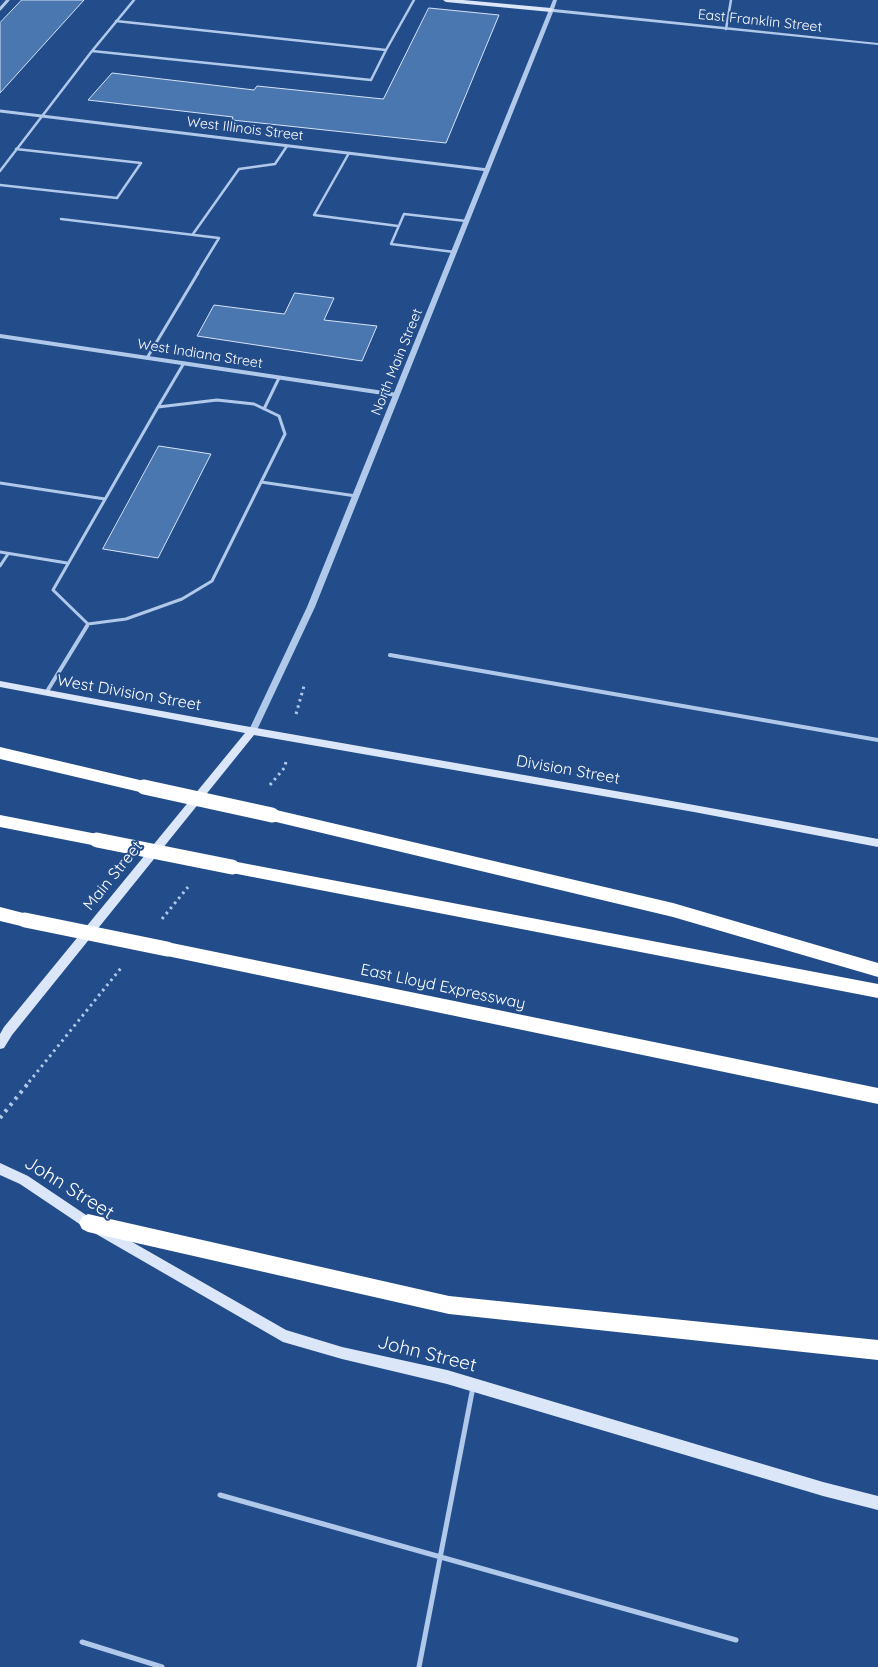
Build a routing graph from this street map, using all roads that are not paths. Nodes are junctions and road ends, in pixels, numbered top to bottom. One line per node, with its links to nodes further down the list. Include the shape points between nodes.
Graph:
1 (8, 0): 7 (street)
2 (134, 0): 9 (lane)
3 (414, 0): 12 (lane)
4 (446, 0): 8 (main road)
5 (555, 0): 8 (street, North Main Street)
6 (731, 0): 10 (lane)
7 (0, 8)
8 (551, 10): 10 (street, East Franklin Street); 20 (street, North Main Street)
9 (116, 21): 12 (lane); 13 (lane)
10 (726, 28): 11 (street, East Franklin Street)
11 (878, 44)
12 (386, 50): 13 (lane, via 371,80)
13 (92, 51): 15 (lane)
14 (0, 111): 15 (street, West Illinois Street)
15 (43, 116): 16 (street, West Illinois Street); 17 (lane)
16 (287, 146): 18 (street, West Illinois Street); 25 (lane, via 275,164 239,169)
17 (16, 149): 19 (lane); 21 (lane, via 141,163 118,198)
18 (349, 153): 20 (street, West Illinois Street); 24 (lane, via 314,215)
19 (0, 170)
20 (488, 170): 23 (street, North Main Street)
21 (0, 185)
22 (61, 219): 25 (lane)
23 (466, 221): 24 (lane, via 404,214); 26 (street, North Main Street)
24 (398, 226): 26 (lane, via 391,244)
25 (193, 234): 28 (lane, via 219,238)
26 (454, 252): 31 (street, North Main Street)
27 (0, 336): 28 (street, West Indiana Street)
28 (147, 358): 29 (street, West Indiana Street)
29 (184, 364): 30 (street, West Indiana Street); 32 (lane)
30 (279, 378): 31 (street, West Indiana Street); 33 (lane)
31 (398, 395): 36 (street, North Main Street)
32 (158, 407): 33 (lane, via 217,400 254,404); 37 (lane)
33 (264, 409): 34 (lane, via 279,416 285,434)
34 (261, 482): 36 (lane); 42 (lane, via 212,581 182,599 126,619)
35 (0, 484): 37 (lane)
36 (356, 496): 46 (street, North Main Street, via 311,607)
37 (105, 499): 40 (lane)
38 (0, 552): 39 (lane)
39 (8, 554): 40 (lane); 41 (lane)
40 (67, 563): 42 (lane, via 53,590)
41 (0, 566)
42 (88, 624): 45 (lane)
43 (390, 655): 47 (lane)
44 (0, 684): 45 (main road, West Division Street)
45 (46, 693): 46 (main road, West Division Street)
46 (253, 730): 50 (main road, Division Street); 54 (main road, Main Street)
47 (878, 740)
48 (0, 752): 52 (highway, bridge, via 673,910)
49 (0, 821): 53 (highway, bridge)
50 (878, 843)
51 (0, 914): 56 (highway, East Lloyd Expressway, bridge)
52 (878, 970)
53 (878, 991)
54 (4, 1033): 55 (main road, Main Street)
55 (0, 1044)
56 (878, 1096)
57 (0, 1169): 58 (main road, John Street, via 24,1180)
58 (88, 1223): 59 (highway, via 449,1305); 60 (main road, John Street, via 284,1336)
59 (878, 1350)
60 (474, 1385): 62 (main road, John Street); 63 (lane)
61 (220, 1495): 63 (lane)
62 (878, 1503)
63 (440, 1558): 64 (lane); 67 (lane)
64 (736, 1640)
65 (82, 1642): 66 (lane)
66 (162, 1667)
67 (419, 1667)

